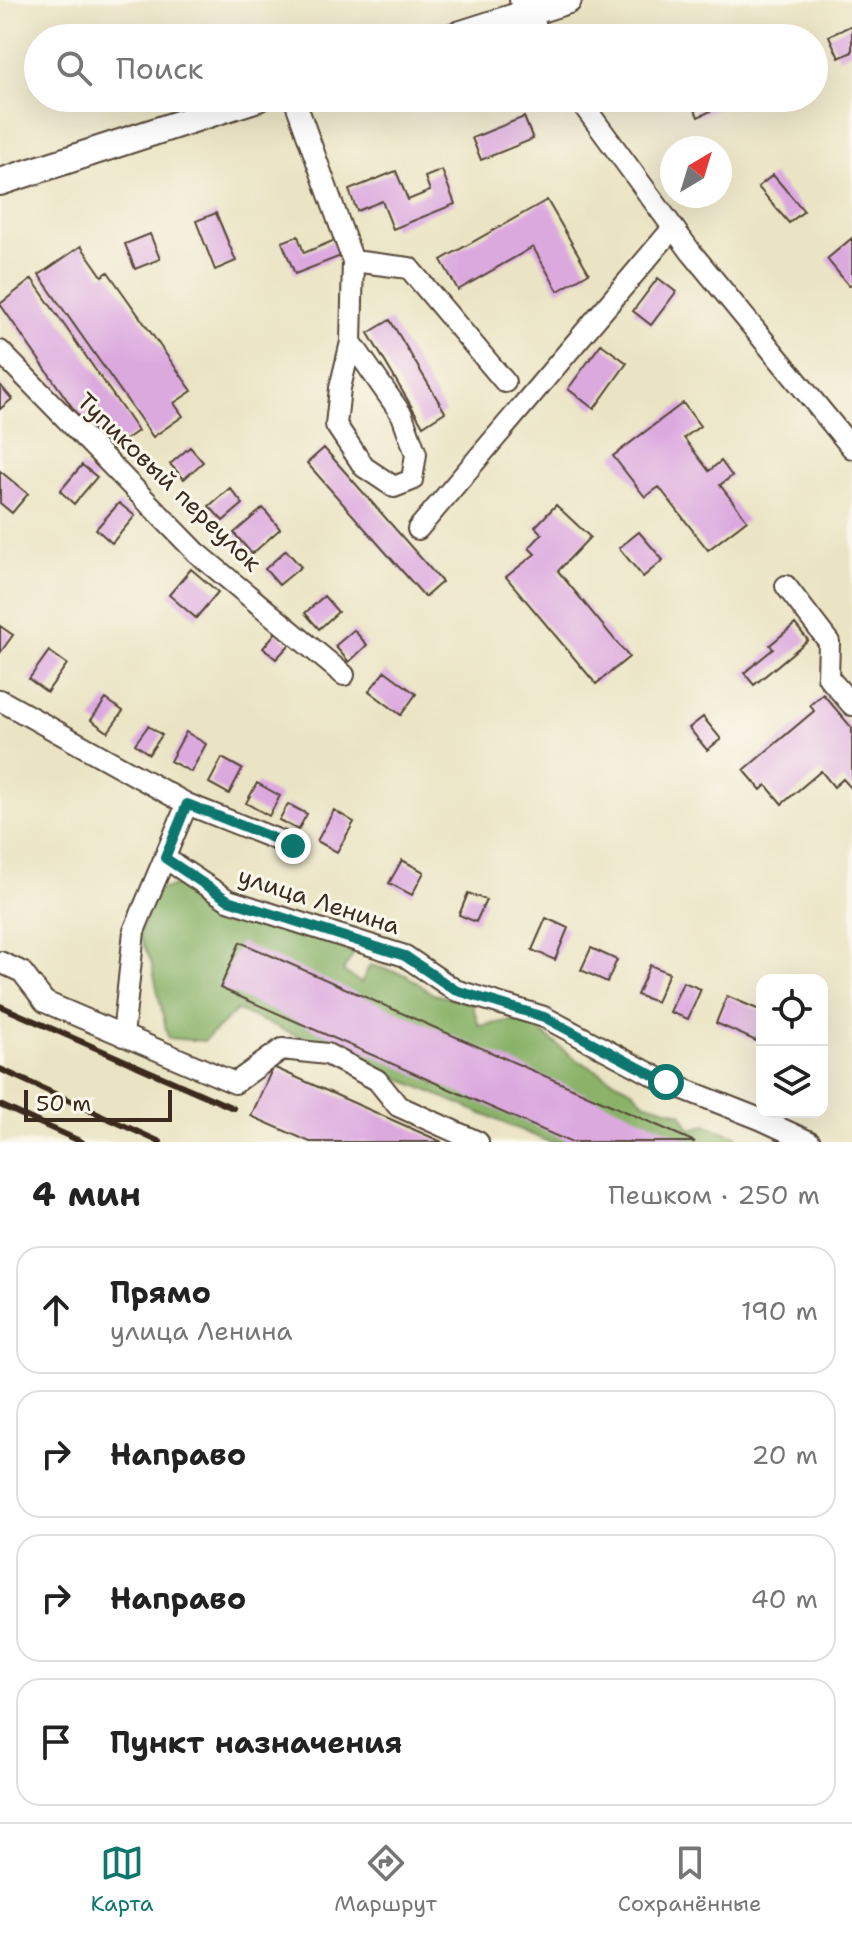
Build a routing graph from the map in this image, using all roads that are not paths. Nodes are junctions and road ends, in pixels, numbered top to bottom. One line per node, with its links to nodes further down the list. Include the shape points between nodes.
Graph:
1 (568, 0): 2 (main road)
2 (525, 6): 3 (main road); 4 (street)
3 (482, 24)
4 (534, 24)
5 (215, 112): 8 (main road)
6 (299, 112): 10 (street)
7 (588, 112): 9 (street)
8 (0, 182)
9 (673, 228): 14 (street); 15 (street)
10 (353, 261): 11 (street); 13 (street, via 409,268)
11 (351, 342): 11 (street, via 336,425 364,467 394,487 412,480 416,454 402,415)
12 (0, 351): 17 (street, Тупиковый переулок, via 196,552)
13 (505, 382)
14 (852, 448)
15 (418, 529)
16 (786, 586): 19 (street, via 829,642 828,677)
17 (344, 675)
18 (0, 700): 20 (street)
19 (852, 705)
20 (187, 804): 21 (street); 22 (street)
21 (293, 846)
22 (165, 858): 24 (street, via 134,931); 25 (street, улица Ленина, via 228,900 405,956 455,990 544,1017 666,1082)
23 (0, 962): 24 (street, via 22,972 45,1002)
24 (123, 1036): 26 (street, via 235,1083 282,1049 327,1054 377,1080 398,1106)
25 (800, 1140)
26 (478, 1142)

